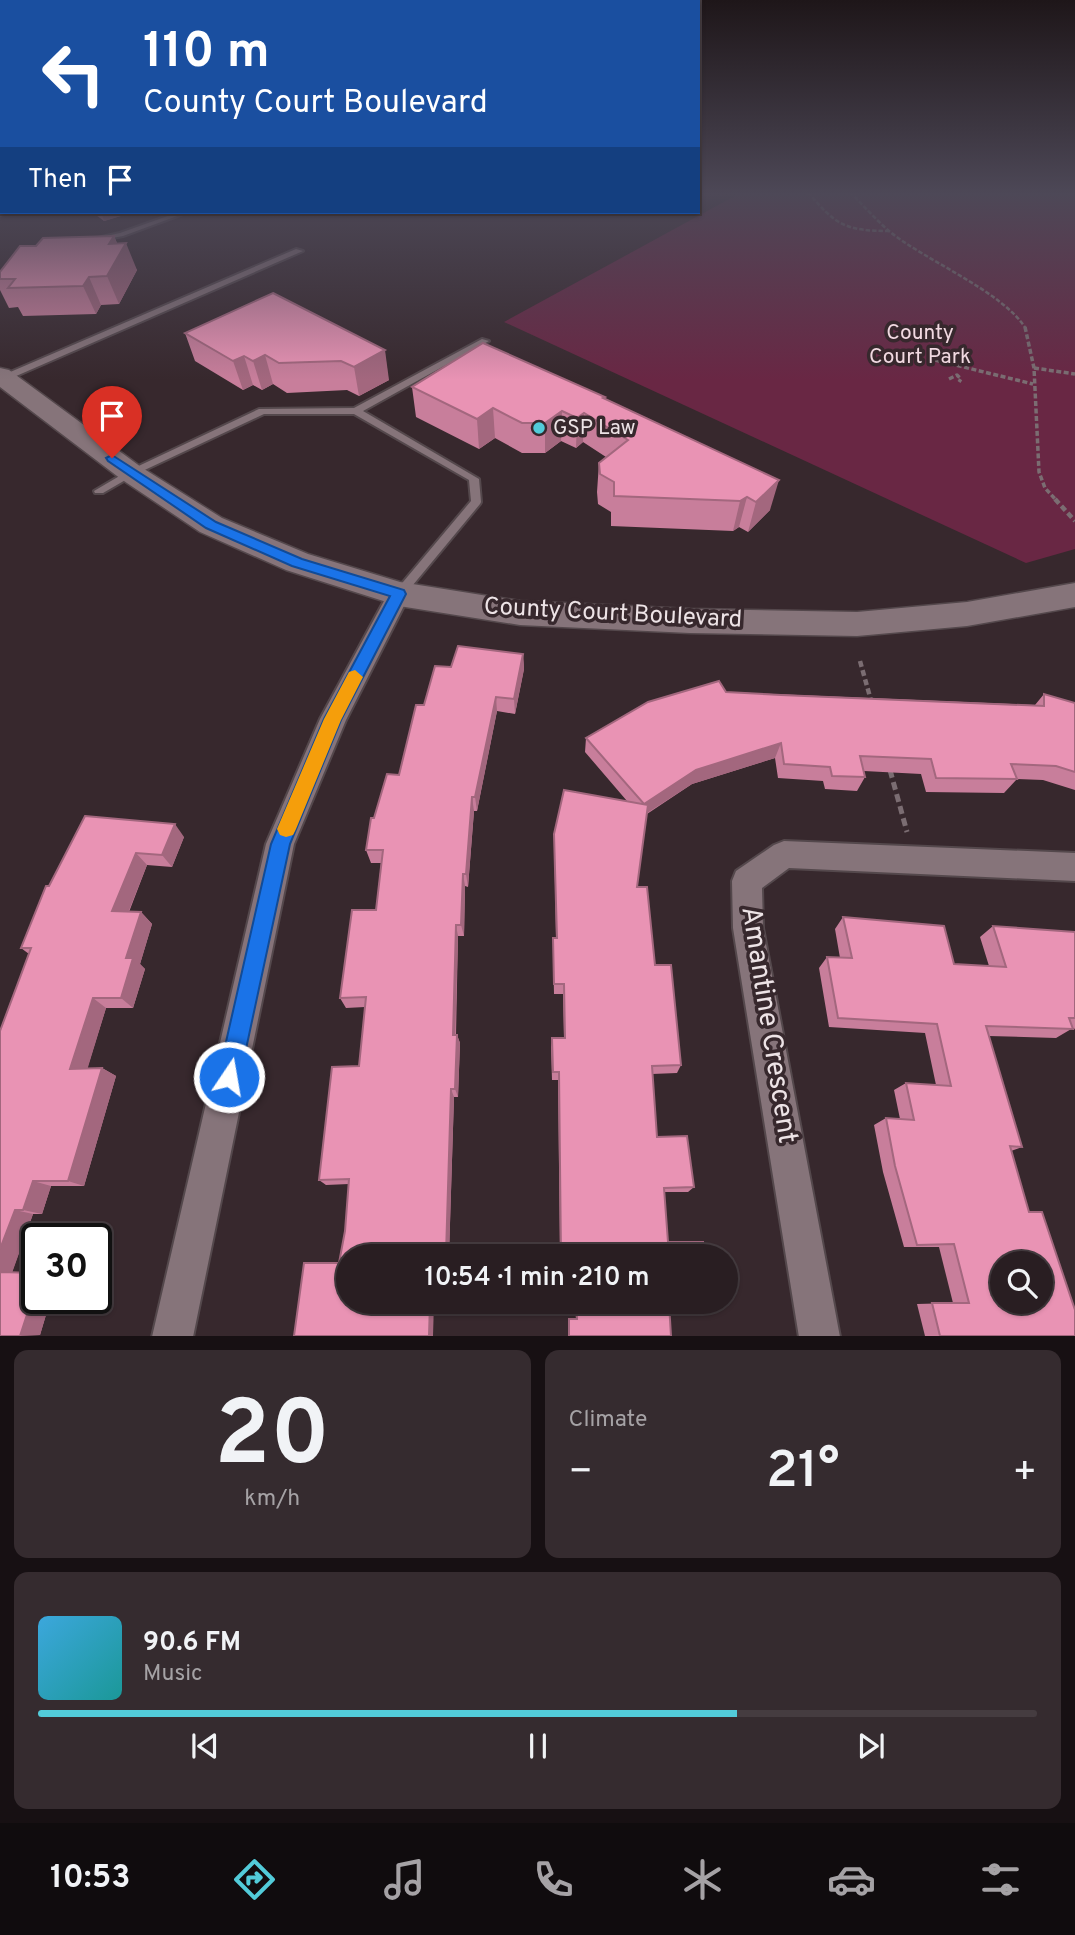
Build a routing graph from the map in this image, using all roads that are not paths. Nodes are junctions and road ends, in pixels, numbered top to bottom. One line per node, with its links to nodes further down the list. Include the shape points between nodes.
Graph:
1 (291, 254): 3 (lane)
2 (485, 341): 4 (lane)
3 (1, 378): 5 (street, County Court Boulevard)
4 (356, 411): 5 (lane, via 262,411); 7 (lane, via 474,480 476,502)
5 (131, 473): 6 (lane); 7 (street, County Court Boulevard, via 211,525 297,562)
6 (99, 491)
7 (399, 594): 8 (street, County Court Boulevard, via 520,613 857,624 967,614); 10 (street, via 333,719 280,844)
8 (1075, 595)
9 (1075, 867): 11 (street, Amantine Crescent, via 784,854 747,881 748,928)
10 (172, 1336)
11 (820, 1336)

